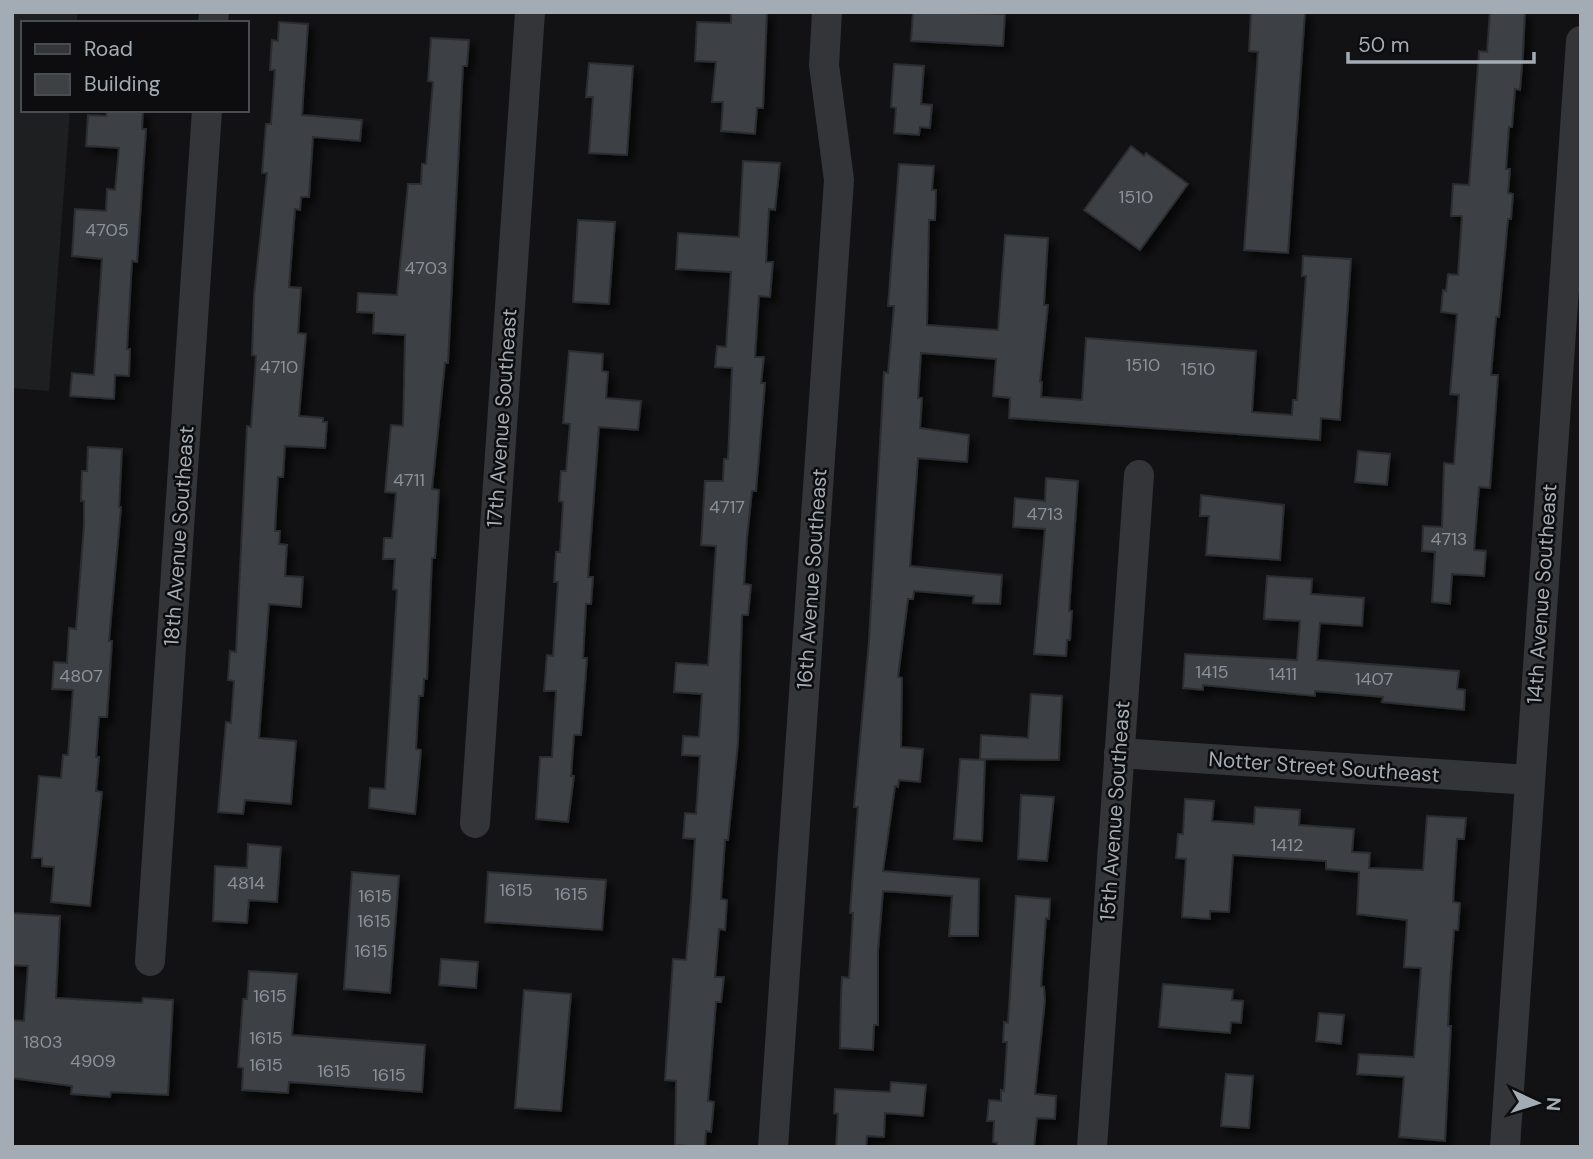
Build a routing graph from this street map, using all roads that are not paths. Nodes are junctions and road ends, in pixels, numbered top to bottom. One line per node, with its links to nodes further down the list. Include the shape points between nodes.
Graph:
1 (530, 12): 9 (street, 17th Avenue Southeast)
2 (827, 12): 11 (street, 16th Avenue Southeast, via 824,65 839,180)
3 (1581, 41): 5 (street, 14th Avenue Southeast)
4 (207, 112): 10 (street, 18th Avenue Southeast)
5 (1572, 282): 8 (street, 14th Avenue Southeast)
6 (1139, 475): 7 (street, 15th Avenue Southeast)
7 (1119, 753): 8 (street, Notter Street Southeast); 12 (street, 15th Avenue Southeast)
8 (1529, 780): 13 (street, 14th Avenue Southeast)
9 (475, 823)
10 (150, 961)
11 (773, 1147)
12 (1092, 1147)
13 (1505, 1147)

